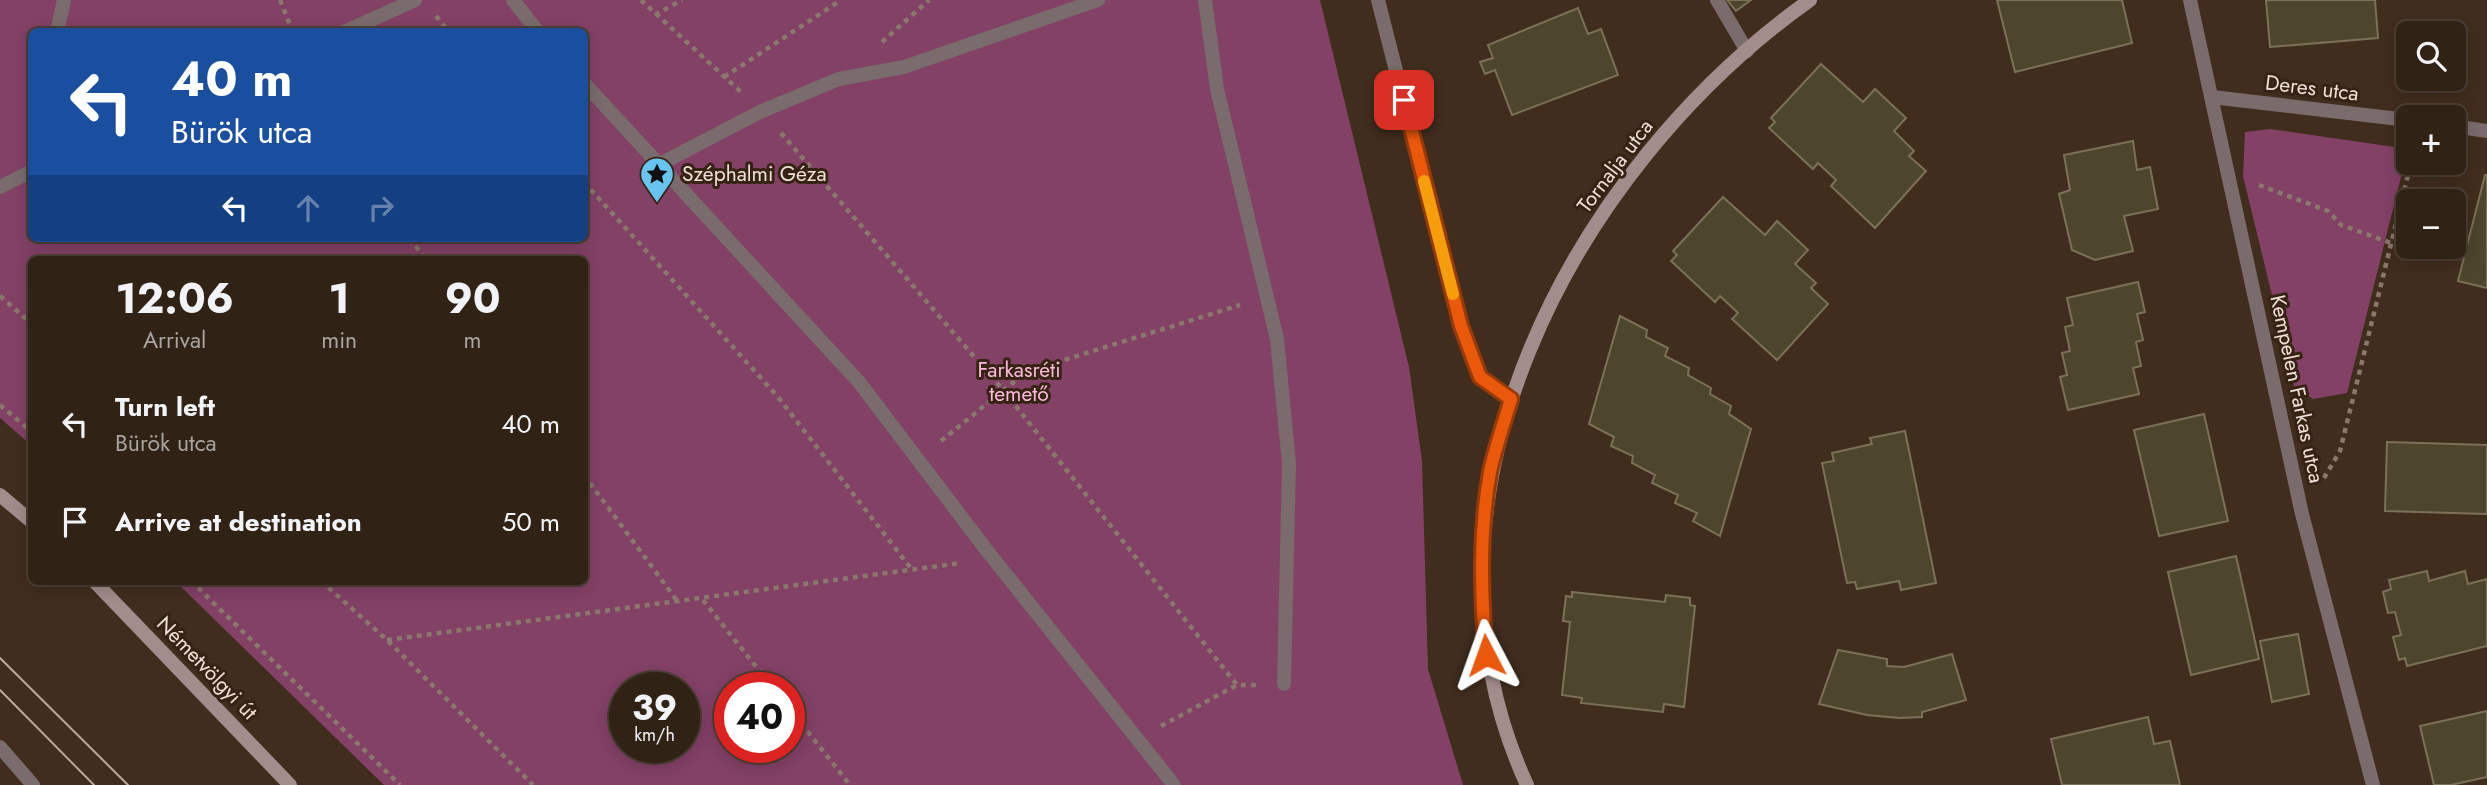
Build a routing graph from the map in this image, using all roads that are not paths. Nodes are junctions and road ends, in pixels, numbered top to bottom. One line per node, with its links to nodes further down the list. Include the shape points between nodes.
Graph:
1 (64, 0): 10 (street)
2 (415, 0): 11 (street)
3 (513, 0): 12 (street)
4 (1098, 0): 19 (street, via 904,66 839,79 762,111)
5 (1205, 0): 26 (street, via 1217,89 1278,339 1289,464)
6 (1378, 0): 22 (street, via 1461,326 1480,377)
7 (1717, 0): 13 (street)
8 (1810, 0): 13 (street, Tornalja utca)
9 (2190, 0): 15 (street, Kempelen Farkas utca)
10 (58, 28)
11 (353, 28)
12 (535, 28)
13 (1747, 51): 22 (street, Tornalja utca, via 1697,99 1621,188 1558,289)
14 (588, 87): 19 (street)
15 (2212, 97): 16 (street, Deres utca); 32 (street, Kempelen Farkas utca, via 2302,514)
16 (2396, 119)
17 (2466, 128): 18 (street)
18 (2487, 131)
19 (660, 164): 30 (street, via 859,382)
20 (28, 173): 21 (street)
21 (0, 187)
22 (1511, 399): 31 (street, Tornalja utca, via 1491,471 1481,592 1488,668 1500,717)
23 (0, 495): 24 (street)
24 (28, 519)
25 (98, 585): 29 (street, Németvölgyi út)
26 (1284, 684)
27 (0, 747): 28 (street)
28 (33, 785)
29 (290, 785)
30 (1174, 785)
31 (1527, 785)
32 (2373, 785)

